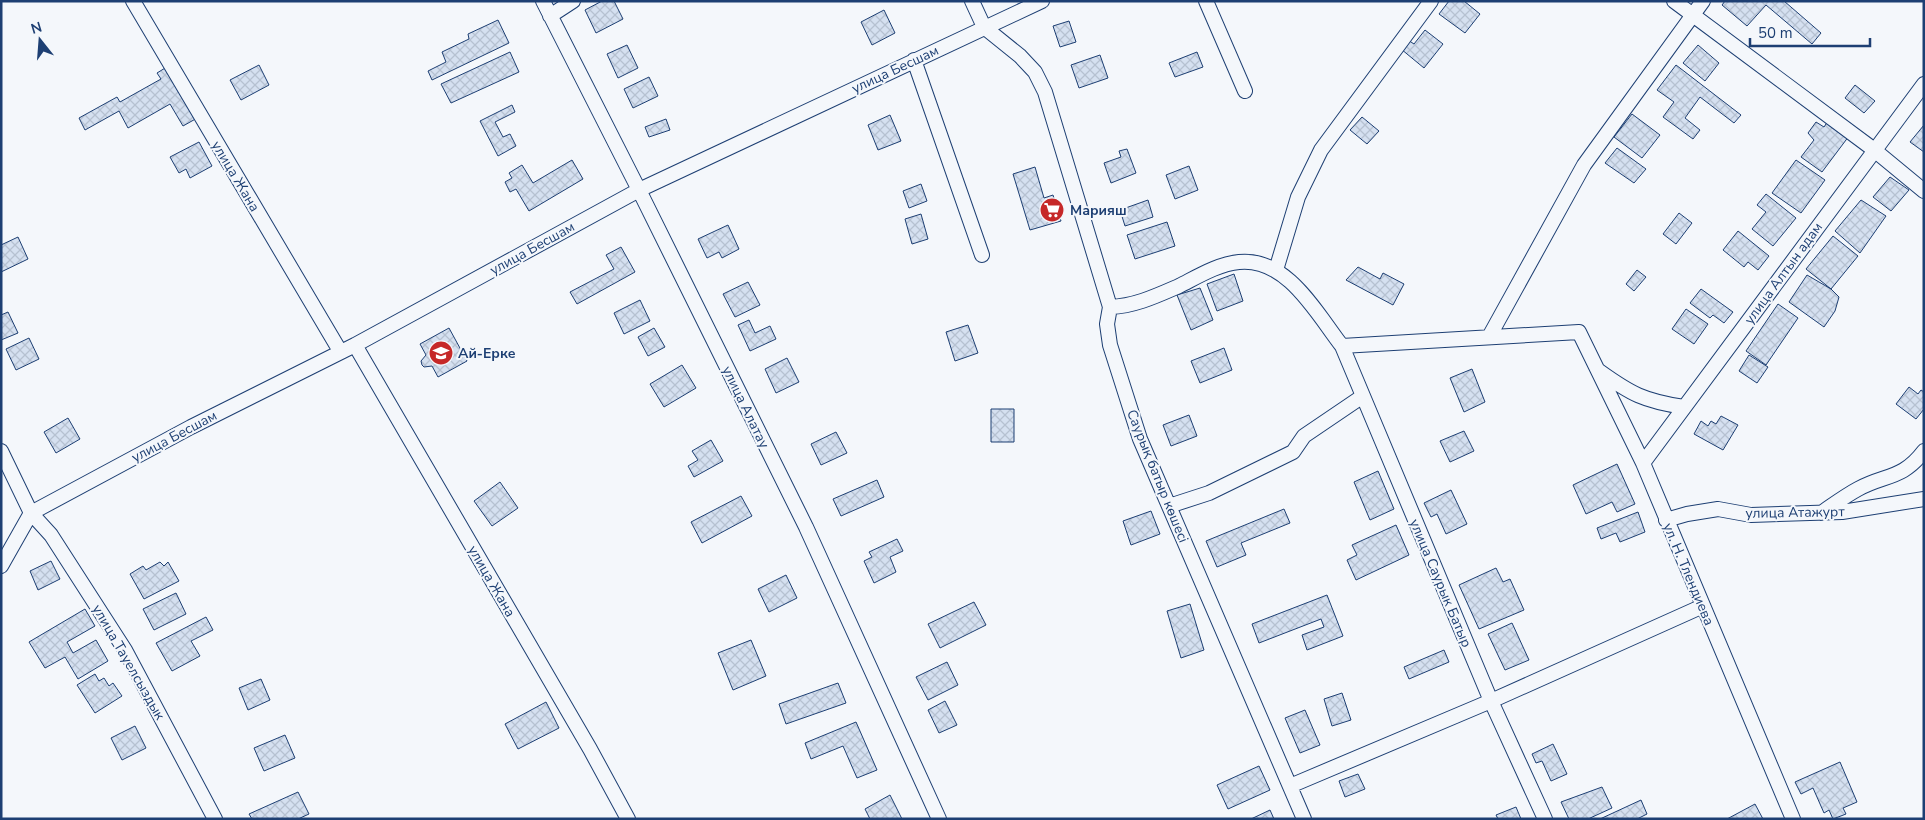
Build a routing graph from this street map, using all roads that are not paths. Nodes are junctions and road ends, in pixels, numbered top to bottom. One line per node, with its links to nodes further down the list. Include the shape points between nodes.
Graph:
1 (133, 1): 25 (street, улица Жана)
2 (543, 1): 11 (street, улица Алатау)
3 (573, 1): 11 (street)
4 (972, 1): 12 (street, Саурық батыр көшесі)
5 (1042, 1): 12 (street, улица Бесшам)
6 (1206, 1): 15 (street)
7 (1674, 1): 10 (street)
8 (1703, 1): 10 (street)
9 (1427, 2): 20 (street, via 1321,150 1298,198)
10 (1693, 15): 16 (street); 22 (street, via 1584,165)
11 (550, 16): 17 (street, улица Алатау)
12 (984, 27): 13 (street, улица Бесшам); 21 (street, Саурық батыр көшесі, via 1036,72)
13 (914, 60): 17 (street, улица Бесшам); 19 (street)
14 (1924, 84): 16 (street, улица Алтын адам)
15 (1245, 90)
16 (1873, 149): 18 (street); 28 (street, улица Алтын адам)
17 (639, 190): 23 (street, улица Бесшам); 43 (street, улица Алатау, via 806,527)
18 (1924, 191)
19 (982, 255)
20 (1276, 270): 21 (street, via 1240,262 1222,266 1145,302); 24 (street, улица Саурык Батыр, via 1292,283)
21 (1110, 307): 33 (street, Саурық батыр көшесі, via 1107,324 1110,345 1140,438)
22 (1489, 337): 24 (street); 26 (street, ул. Н. Тлендиева, via 1579,332)
23 (354, 345): 25 (street, улица Бесшам); 42 (street, улица Жана)
24 (1342, 346): 27 (street, улица Саурык Батыр)
25 (340, 351): 34 (street, улица Бесшам)
26 (1597, 369): 28 (street, via 1624,389 1652,402); 31 (street, ул. Н. Тлендиева)
27 (1363, 396): 33 (street, via 1304,436 1294,452 1209,493); 39 (street, улица Саурык Батыр)
28 (1684, 407): 31 (street, улица Алтын адам)
29 (1, 451): 34 (street, улица Тауелсыздык)
30 (1924, 451): 35 (street, via 1913,466 1859,488)
31 (1643, 463): 36 (street, ул. Н. Тлендиева)
32 (1924, 499): 35 (street, улица Атажурт)
33 (1169, 506): 40 (street, Саурық батыр көшесі)
34 (32, 513): 37 (street); 41 (street, улица Тауелсыздык, via 52,535 125,650)
35 (1821, 513): 36 (street, улица Атажурт, via 1751,516 1718,510)
36 (1666, 520): 38 (street, ул. Н. Тлендиева)
37 (1, 566)
38 (1703, 606): 39 (street); 46 (street, ул. Н. Тлендиева)
39 (1491, 701): 40 (street); 45 (street, улица Саурык Батыр)
40 (1290, 786): 44 (street, Саурық батыр көшесі)
41 (215, 819)
42 (628, 819)
43 (939, 819)
44 (1304, 819)
45 (1545, 819)
46 (1793, 819)

